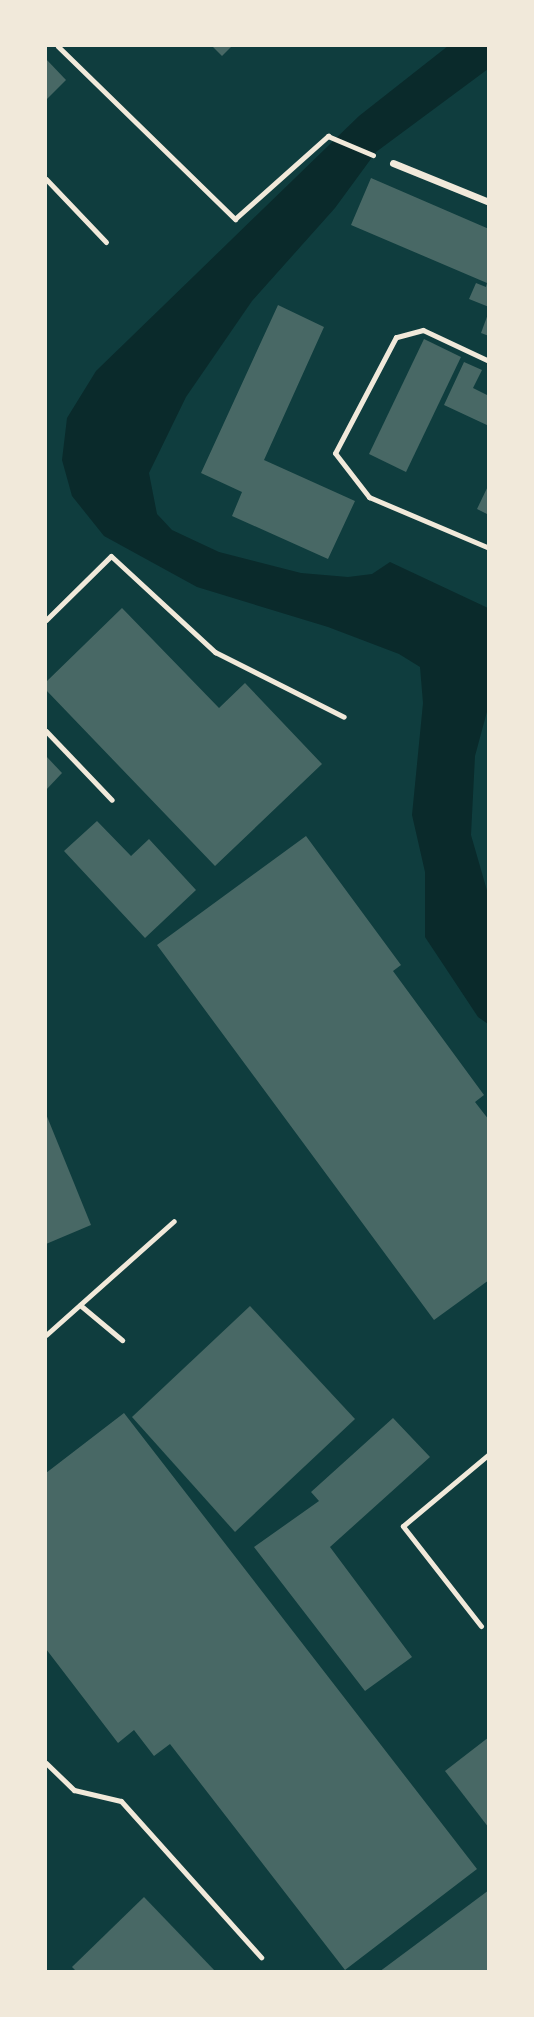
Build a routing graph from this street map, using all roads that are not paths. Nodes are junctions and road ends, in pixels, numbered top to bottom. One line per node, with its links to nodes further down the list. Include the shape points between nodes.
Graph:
1 (393, 163): 3 (street)
2 (46, 179): 4 (lane)
3 (488, 202)
4 (106, 242)
5 (488, 361): 6 (lane, via 423,330 396,337 335,453 369,497)
6 (488, 548)
7 (46, 620): 8 (lane, via 111,556 215,652)
8 (344, 717)
9 (46, 731): 10 (lane)
10 (112, 800)
11 (174, 1220): 12 (lane)
12 (80, 1305): 13 (lane); 14 (lane)
13 (46, 1335)
14 (122, 1340)
15 (488, 1454): 16 (lane, via 403,1526)
16 (481, 1626)
17 (46, 1763): 18 (lane, via 74,1790 121,1801)
18 (261, 1957)

